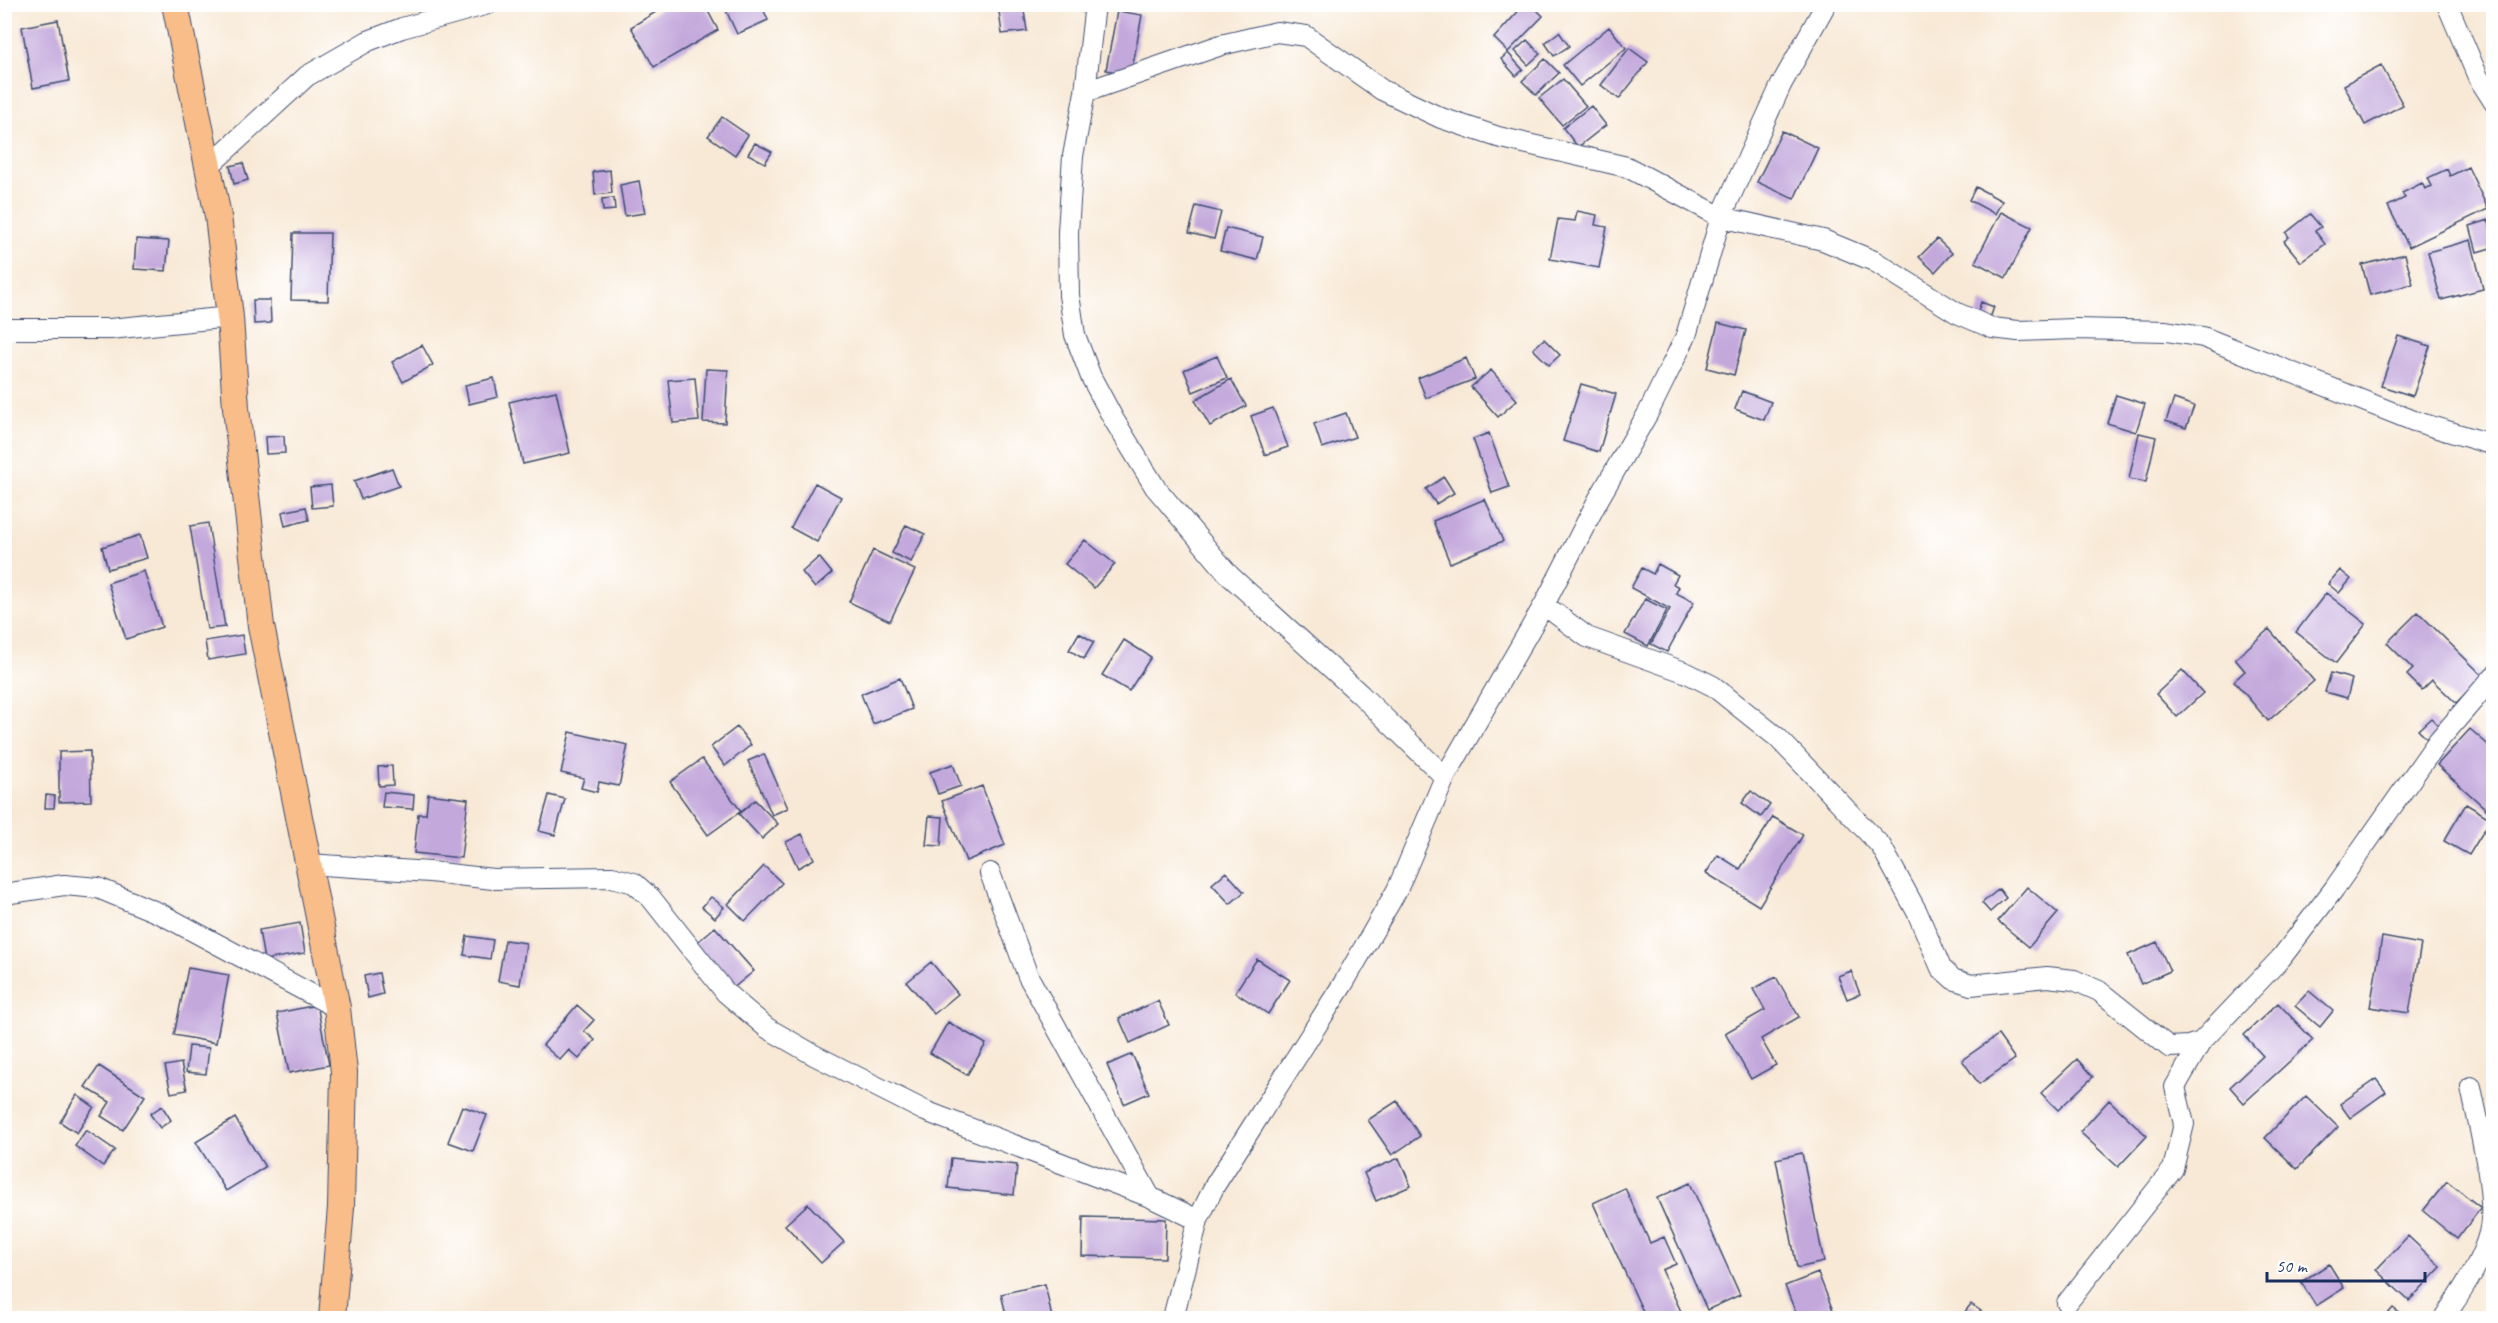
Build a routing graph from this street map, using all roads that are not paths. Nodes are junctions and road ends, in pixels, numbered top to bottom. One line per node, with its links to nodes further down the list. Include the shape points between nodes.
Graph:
1 (175, 4): 8 (main road)
2 (488, 4): 8 (street, via 368,41 307,76)
3 (1095, 4): 6 (street)
4 (1826, 4): 9 (street, via 1781,85)
5 (2447, 4): 7 (street)
6 (1085, 93): 9 (street, via 1221,45 1277,32 1306,36 1382,90 1441,118 1498,137 1627,167); 15 (street, via 1073,156 1069,295 1075,335 1091,377 1155,487 1230,576 1362,695)
7 (2493, 102)
8 (209, 166): 10 (main road)
9 (1721, 217): 12 (street, via 1823,240 1874,261 1957,313 1992,328 2018,332 2166,331 2203,337 2414,421); 13 (street, via 1686,336)
10 (230, 317): 11 (street, via 110,329); 16 (main road, via 236,408 261,626)
11 (4, 329)
12 (2493, 445)
13 (1544, 605): 15 (street); 20 (street, via 1587,637 1713,686 1778,738 1881,846 1917,912 1941,968 1953,979 1971,985 2047,977 2074,980 2099,991 2169,1047)
14 (2493, 676): 20 (street, via 2438,741 2281,958)
15 (1445, 777): 23 (street, via 1397,890 1343,984 1215,1185)
16 (308, 864): 19 (main road); 22 (street, via 493,879 612,877 634,883 651,898 726,993 767,1028 925,1111)
17 (990, 873): 22 (street, via 1028,976)
18 (4, 894): 19 (street, via 64,885 98,888 161,914)
19 (337, 1008): 25 (main road, via 343,1083 341,1208)
20 (2201, 1041): 24 (street, via 2175,1087 2184,1124 2173,1169)
21 (2470, 1087): 27 (street, via 2490,1189 2489,1232 2468,1283)
22 (1150, 1197): 23 (street)
23 (1198, 1220): 26 (street)
24 (2067, 1303)
25 (332, 1318)
26 (1173, 1318)
27 (2444, 1318)

